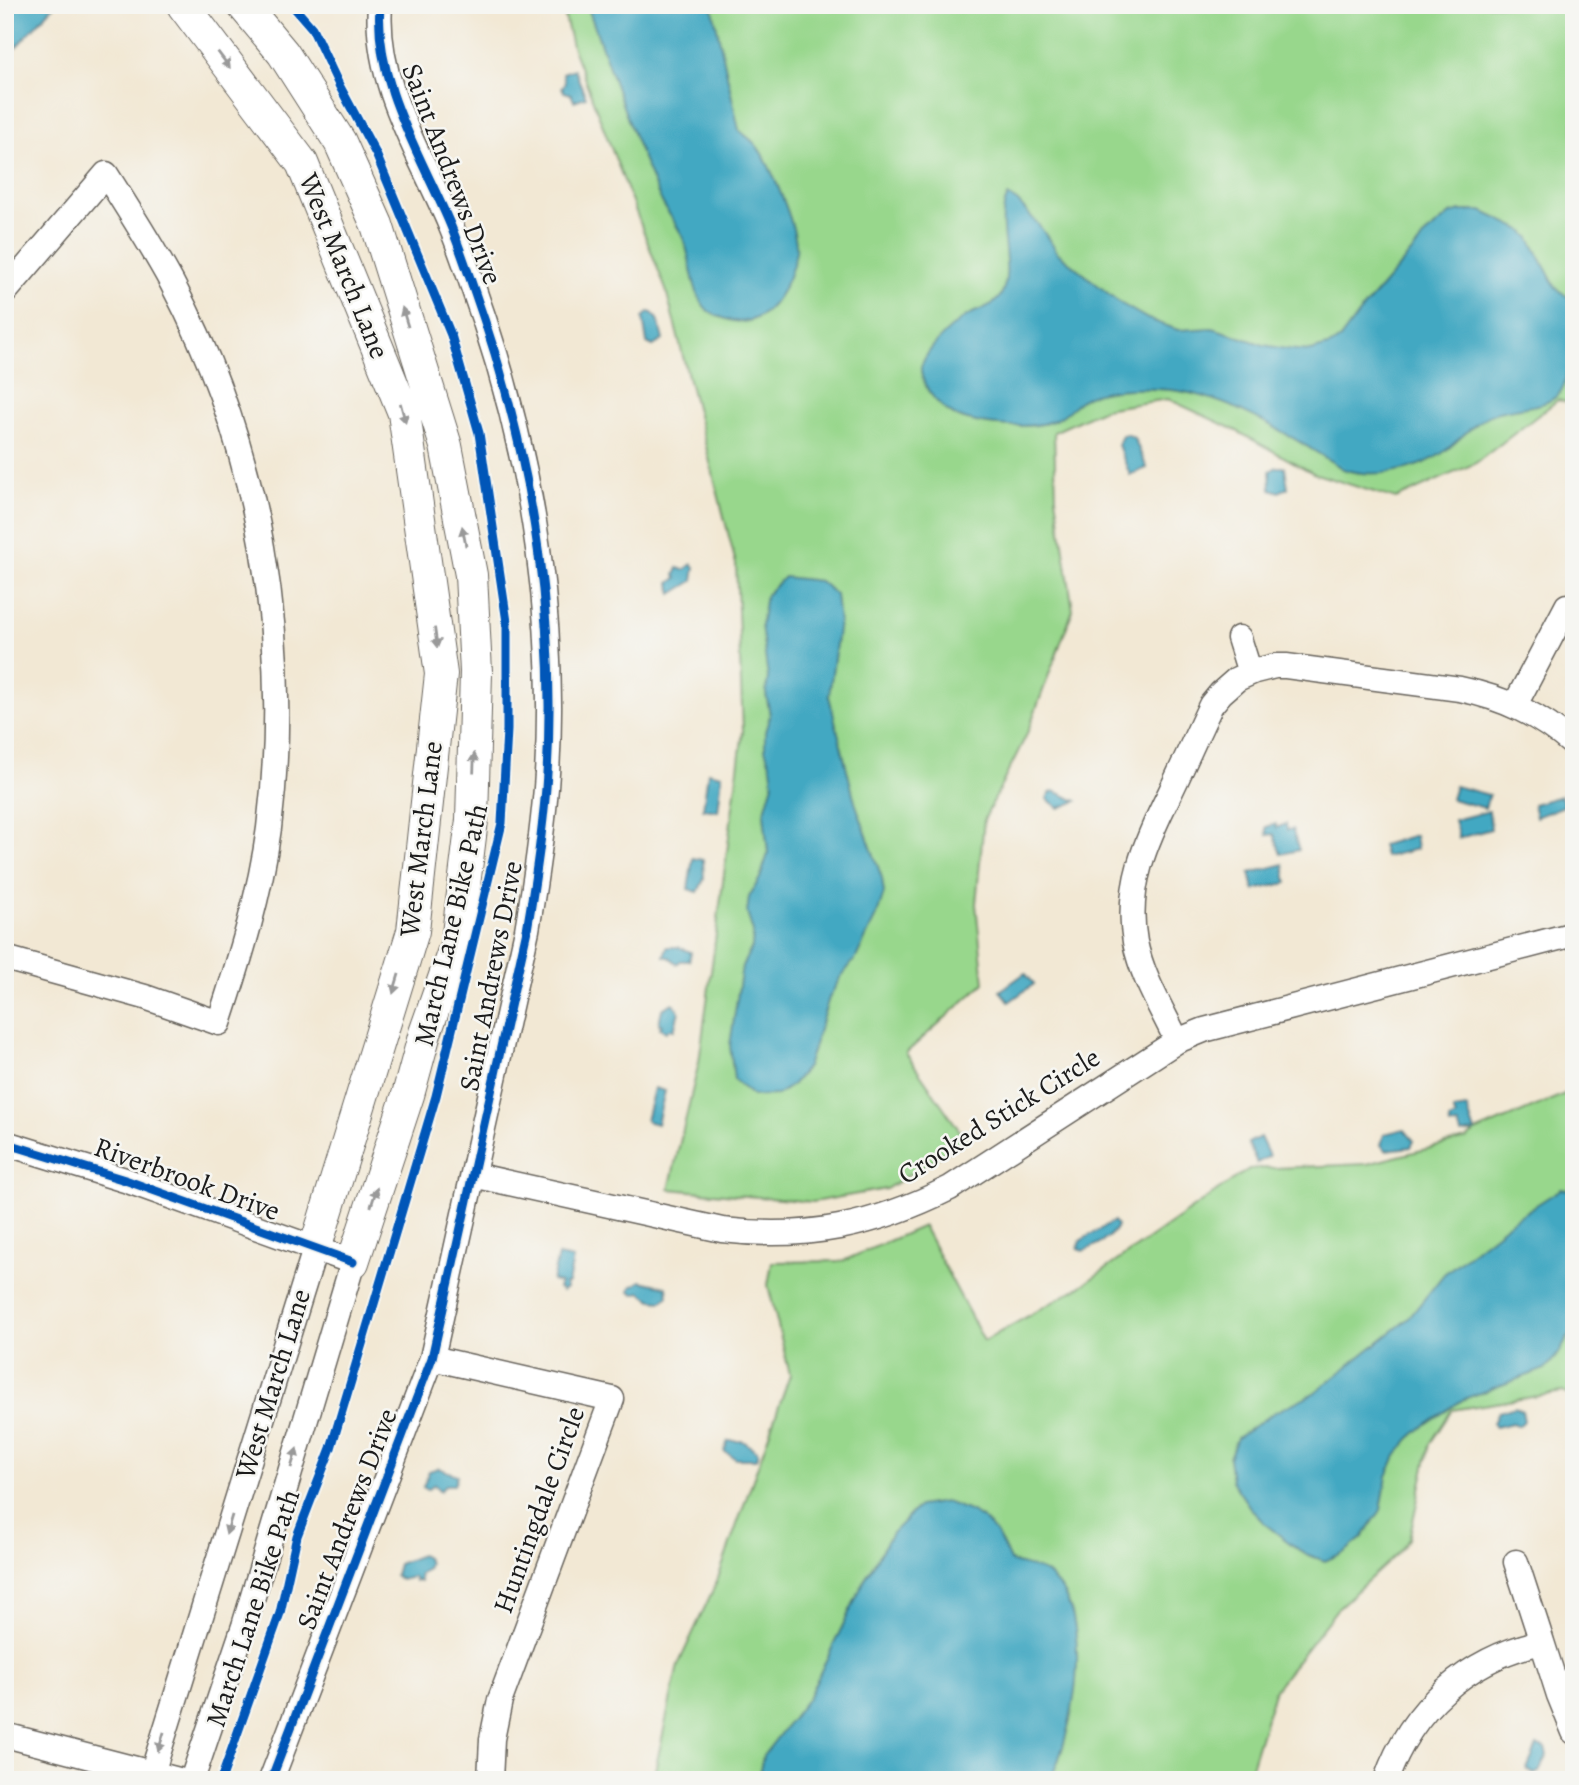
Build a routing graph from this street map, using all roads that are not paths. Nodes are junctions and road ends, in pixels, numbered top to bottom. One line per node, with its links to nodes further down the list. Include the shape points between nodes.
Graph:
1 (184, 5): 15 (main road, West March Lane, one-way to 15, via 302,163 404,413 441,674 413,930)
2 (243, 5): 16 (main road, West March Lane, one-way to 2, via 457,942 472,820 476,672 471,575 446,446 377,225 340,142 283,53)
3 (380, 5): 14 (street, Saint Andrews Drive, via 387,78 452,228 519,441 547,642 547,774 539,860)
4 (5, 292): 11 (street, via 106,174 173,285 237,443 267,577 277,708 268,829 257,892 219,1023)
5 (1567, 606): 8 (street)
6 (1239, 638): 7 (street)
7 (1250, 673): 8 (street, via 1286,666 1460,689); 12 (street, via 1211,705 1137,867 1135,943)
8 (1515, 705): 9 (street)
9 (1574, 745)
10 (1574, 934): 12 (street, Crooked Stick Circle, via 1204,1030)
11 (5, 958)
12 (1177, 1041): 14 (street, Crooked Stick Circle, via 950,1188 912,1207 839,1228 798,1234 722,1230)
13 (5, 1143): 15 (street, Riverbrook Drive, via 114,1176)
14 (473, 1175): 17 (street, Saint Andrews Drive)
15 (315, 1249): 16 (street, Riverbrook Drive); 22 (street, West March Lane, one-way to 22)
16 (353, 1262): 24 (street, West March Lane, one-way to 16, via 244,1626)
17 (432, 1358): 25 (street, Saint Andrews Drive); 26 (street, Huntingdale Circle, via 612,1399 500,1700)
18 (1516, 1562): 19 (street)
19 (1542, 1642): 20 (street); 27 (street, via 1496,1657 1445,1689 1407,1734)
20 (1574, 1732)
21 (5, 1735): 22 (street)
22 (151, 1776): 23 (street)
23 (178, 1780)
24 (192, 1780)
25 (271, 1780)
26 (490, 1780)
27 (1386, 1780)

